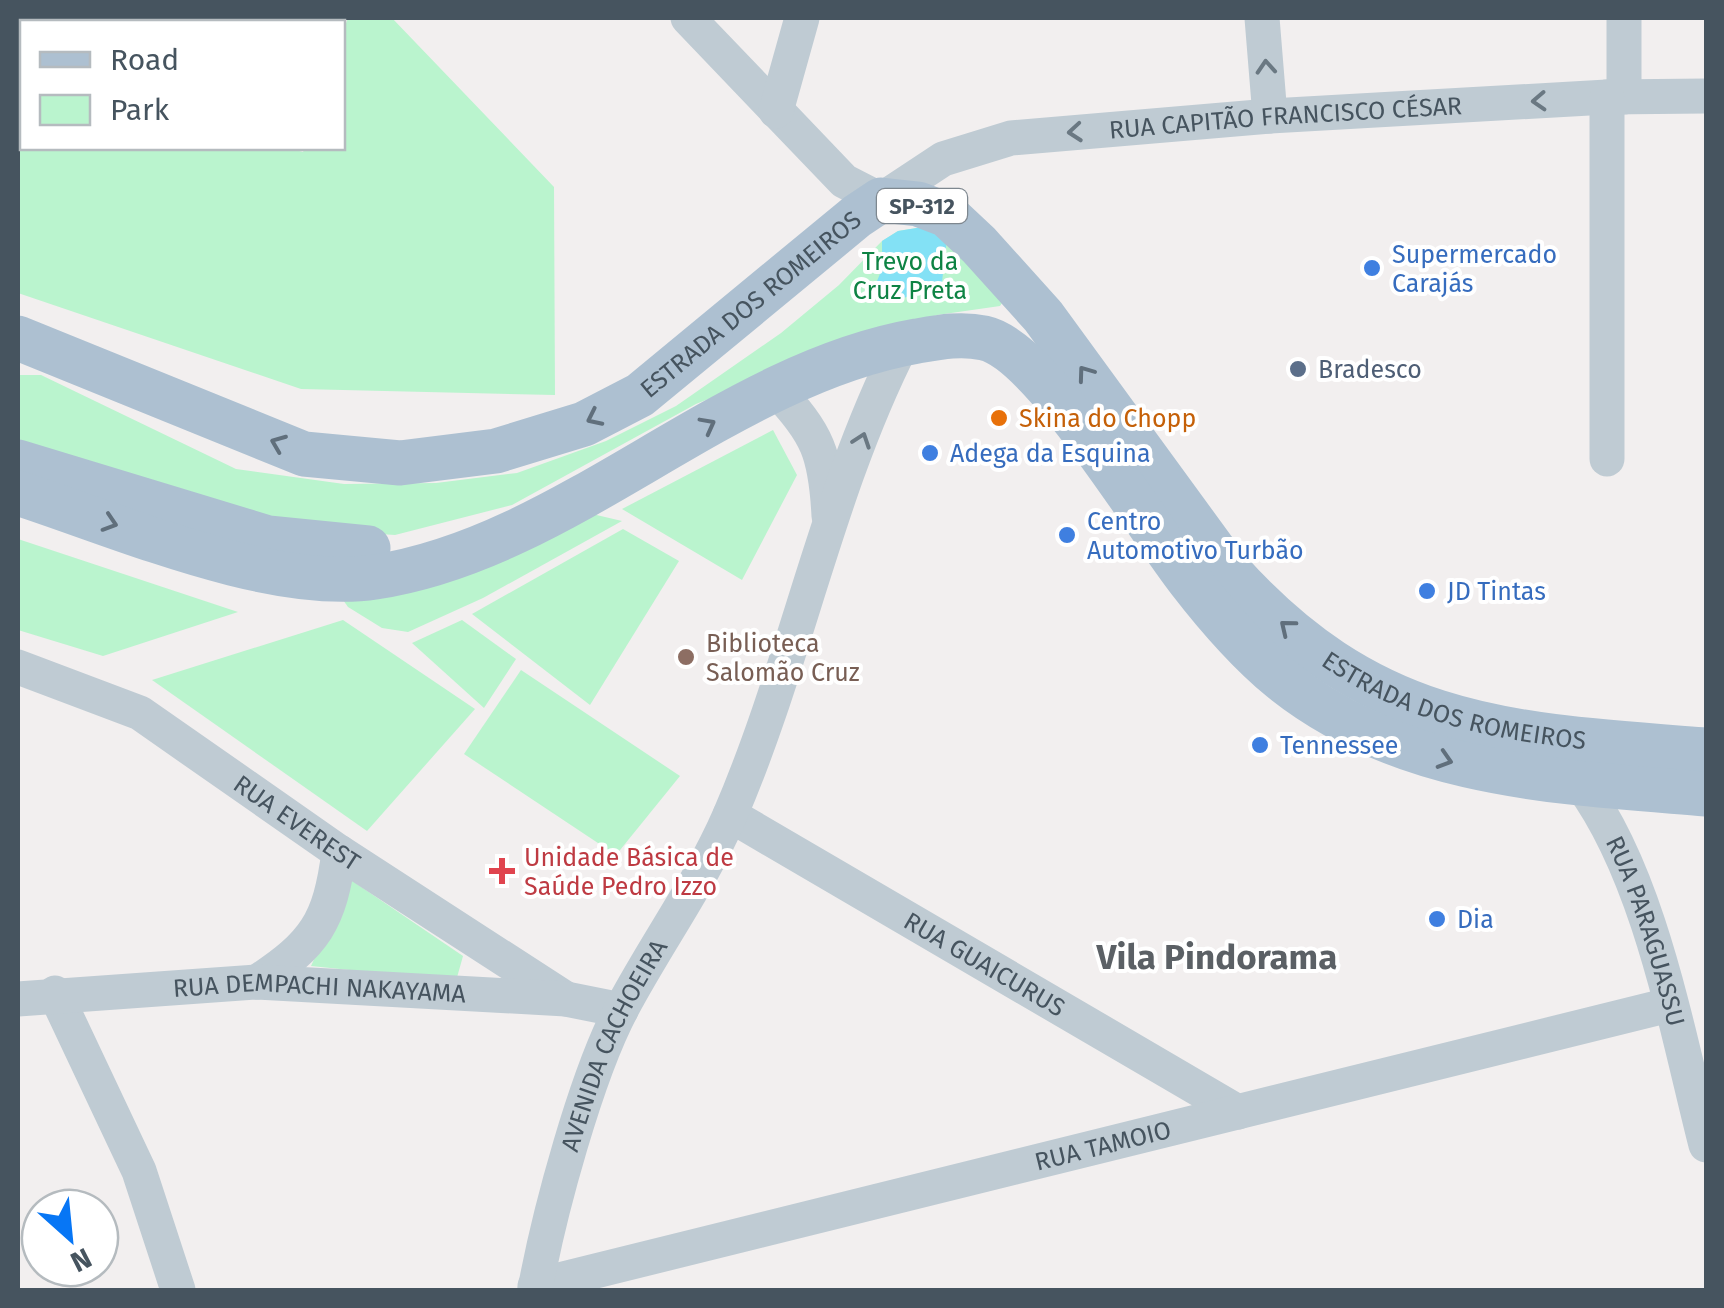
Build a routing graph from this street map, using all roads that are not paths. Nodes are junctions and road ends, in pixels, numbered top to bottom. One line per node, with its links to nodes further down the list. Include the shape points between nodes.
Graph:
1 (688, 18): 7 (street)
2 (802, 18): 7 (street)
3 (1262, 18): 8 (street, one-way to 3)
4 (1624, 18): 6 (street)
5 (1706, 96): 6 (street, RUA CAPITÃO FRANCISCO CÉSAR)
6 (1616, 97): 8 (street, RUA CAPITÃO FRANCISCO CÉSAR, one-way to 8); 13 (street)
7 (776, 112): 9 (street, via 844,181)
8 (1270, 116): 9 (street, RUA CAPITÃO FRANCISCO CÉSAR, one-way to 9, via 1011,138 943,159)
9 (881, 200): 10 (main road, ESTRADA DOS ROMEIROS / SP-312, one-way to 10, via 826,238 640,395 584,424 496,451 400,462 304,454); 21 (main road, ESTRADA DOS ROMEIROS / SP-312, one-way to 9, via 1526,736 1432,712 1331,662 1264,609 1230,571 1043,316 979,246 947,216)
10 (19, 340)
11 (902, 344): 12 (main road, ESTRADA DOS ROMEIROS); 16 (street, AVENIDA CACHOEIRA, one-way to 11); 22 (main road, ESTRADA DOS ROMEIROS, one-way to 22, via 958,334 1010,348 1046,385 1226,626 1282,680 1323,707 1395,744 1476,770)
12 (775, 389): 16 (street, AVENIDA CACHOEIRA, via 817,439 827,469); 17 (main road, ESTRADA DOS ROMEIROS, one-way to 12, via 590,492)
13 (1607, 460)
14 (18, 462): 17 (main road, via 268,538 328,548)
15 (18, 493): 17 (main road, ESTRADA DOS ROMEIROS, one-way to 17, via 268,571 333,579 374,578)
16 (830, 532): 24 (street, AVENIDA CACHOEIRA)
17 (482, 542)
18 (18, 667): 19 (street, RUA EVEREST)
19 (55, 680): 20 (street); 25 (street, RUA EVEREST, via 140,713)
20 (18, 687)
21 (1706, 750)
22 (1581, 784): 23 (main road, ESTRADA DOS ROMEIROS); 30 (street, RUA PARAGUASSU, via 1610,824)
23 (1706, 794)
24 (730, 815): 31 (street, AVENIDA CACHOEIRA, via 688,902); 32 (street, RUA GUAICURUS)
25 (339, 852): 26 (street, via 333,898 319,929 298,955); 29 (street, RUA EVEREST)
26 (257, 982): 27 (street, RUA DEMPACHI NAKAYAMA); 29 (street, RUA DEMPACHI NAKAYAMA)
27 (55, 993): 28 (street, RUA DEMPACHI NAKAYAMA); 35 (street, via 140,1171)
28 (18, 999)
29 (566, 1000): 31 (street, RUA DEMPACHI NAKAYAMA)
30 (1670, 1006): 32 (street, RUA TAMOIO); 33 (street, RUA PARAGUASSU)
31 (621, 1010): 34 (street, AVENIDA CACHOEIRA, via 590,1090)
32 (1238, 1112): 34 (street, RUA TAMOIO)
33 (1706, 1145)
34 (535, 1289)
35 (178, 1290)

